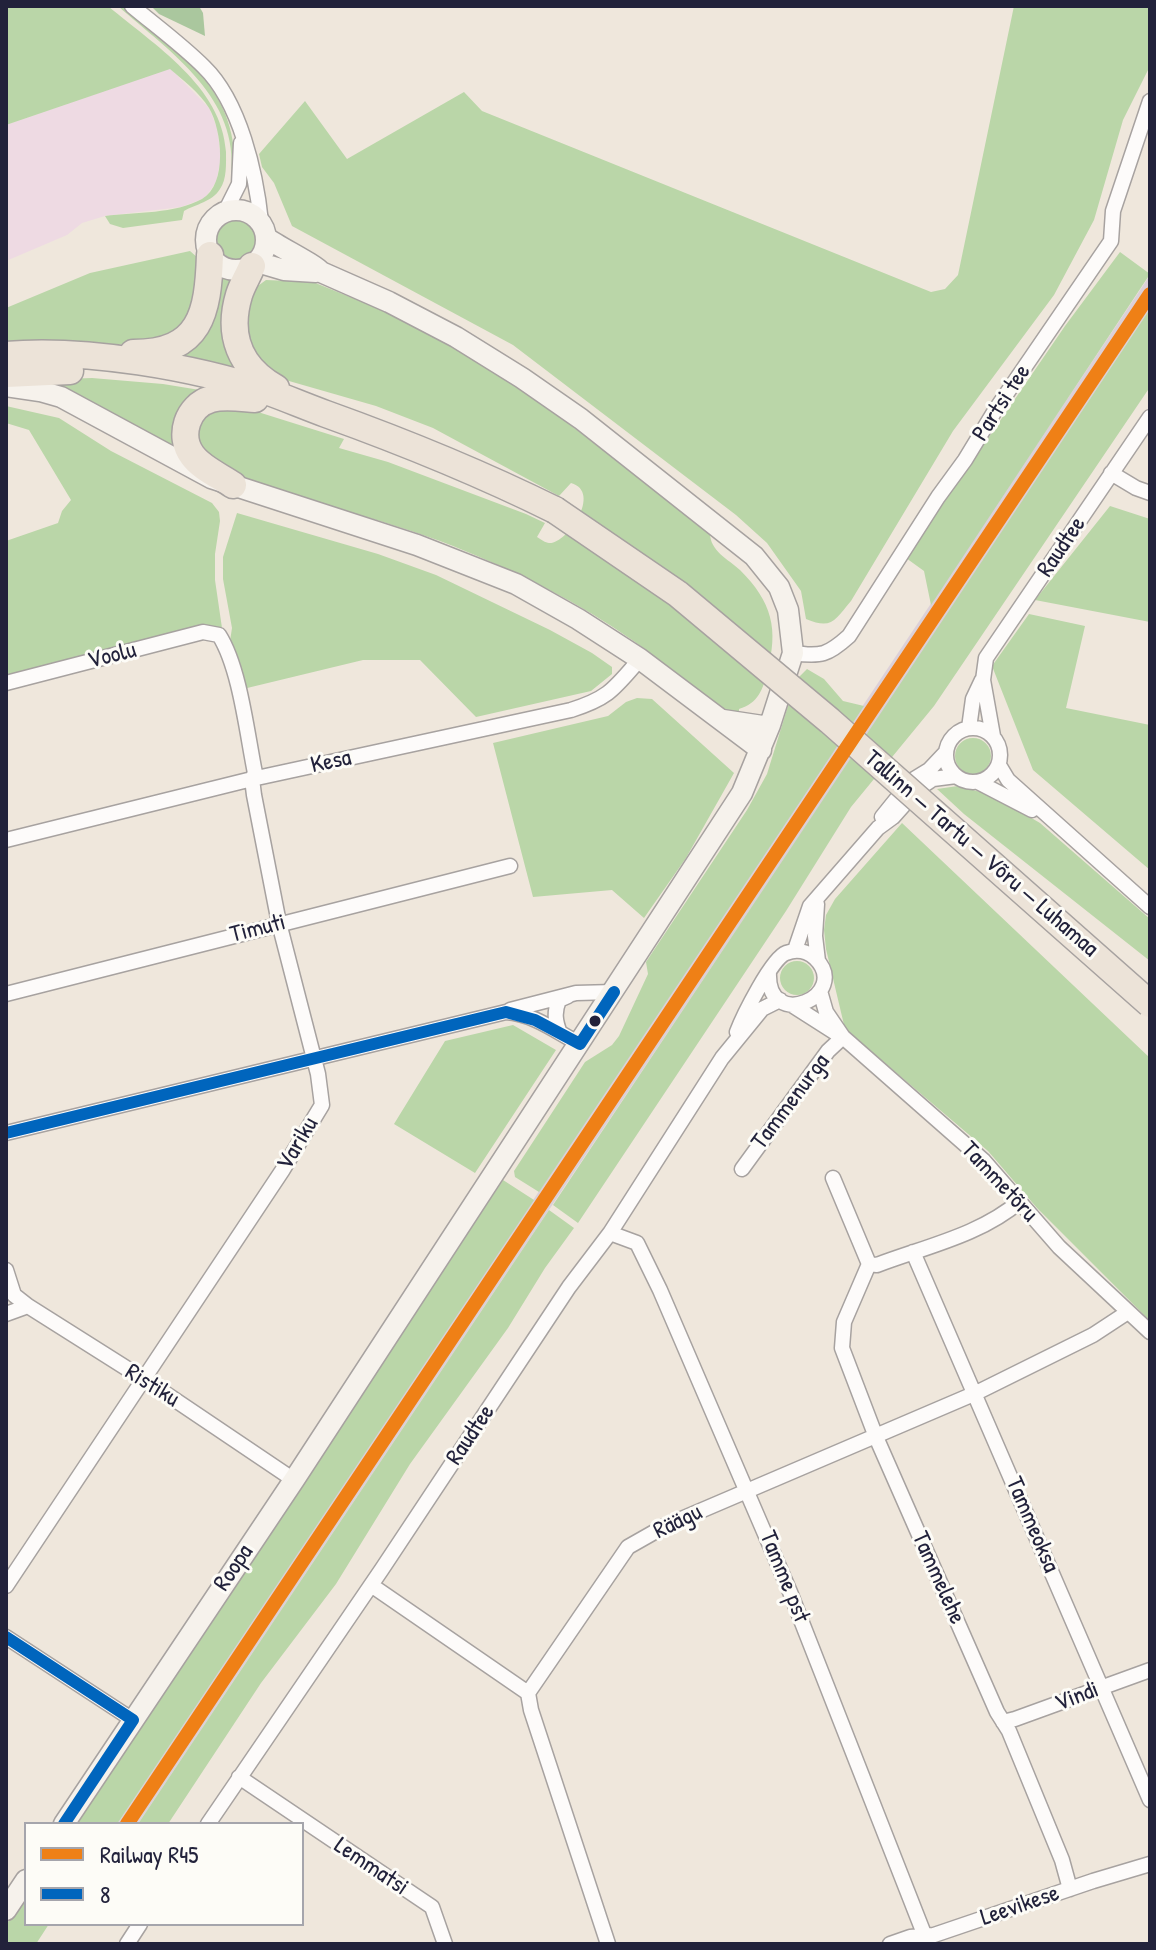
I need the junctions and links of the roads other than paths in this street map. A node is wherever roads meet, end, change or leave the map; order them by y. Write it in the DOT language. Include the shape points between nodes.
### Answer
graph roads {
  1 [pos="132,6"];
  2 [pos="1150,101"];
  3 [pos="241,131"];
  4 [pos="225,212"];
  5 [pos="264,230"];
  6 [pos="210,255"];
  7 [pos="255,264"];
  8 [pos="321,272"];
  9 [pos="73,354"];
  10 [pos="6,355"];
  11 [pos="6,374"];
  12 [pos="6,386"];
  13 [pos="321,412"];
  14 [pos="1150,417"];
  15 [pos="1111,473"];
  16 [pos="233,485"];
  17 [pos="1150,493"];
  18 [pos="219,635"];
  19 [pos="793,653"];
  20 [pos="640,659"];
  21 [pos="983,680"];
  22 [pos="6,683"];
  23 [pos="723,720"];
  24 [pos="769,727"];
  25 [pos="969,728"];
  26 [pos="993,736"];
  27 [pos="761,750"];
  28 [pos="946,752"];
  29 [pos="999,765"];
  30 [pos="956,776"];
  31 [pos="252,779"];
  32 [pos="978,782"];
  33 [pos="1060,827"];
  34 [pos="878,828"];
  35 [pos="6,840"];
  36 [pos="510,866"];
  37 [pos="817,900"];
  38 [pos="1150,907"];
  39 [pos="279,923"];
  40 [pos="795,950"];
  41 [pos="818,961"];
  42 [pos="769,972"];
  43 [pos="820,991"];
  44 [pos="614,992"];
  45 [pos="576,993"];
  46 [pos="6,994"];
  47 [pos="786,1002"];
  48 [pos="1150,1004"];
  49 [pos="506,1012"];
  50 [pos="560,1033"];
  51 [pos="843,1037"];
  52 [pos="580,1044"];
  53 [pos="732,1045"];
  54 [pos="315,1059"];
  55 [pos="6,1133"];
  56 [pos="742,1169"];
  57 [pos="833,1178"];
  58 [pos="1020,1201"];
  59 [pos="610,1233"];
  60 [pos="913,1252"];
  61 [pos="869,1264"];
  62 [pos="6,1270"];
  63 [pos="28,1306"];
  64 [pos="1128,1312"];
  65 [pos="6,1314"];
  66 [pos="1150,1332"];
  67 [pos="144,1380"];
  68 [pos="976,1393"];
  69 [pos="876,1437"];
  70 [pos="294,1480"];
  71 [pos="748,1490"];
  72 [pos="371,1585"];
  73 [pos="6,1586"];
  74 [pos="6,1637"];
  75 [pos="1150,1670"];
  76 [pos="1102,1688"];
  77 [pos="528,1693"];
  78 [pos="133,1720"];
  79 [pos="1003,1722"];
  80 [pos="239,1777"];
  81 [pos="1150,1800"];
  82 [pos="65,1822"];
  83 [pos="209,1822"];
  84 [pos="1150,1864"];
  85 [pos="24,1883"];
  86 [pos="1070,1889"];
  87 [pos="6,1910"];
  88 [pos="139,1926"];
  89 [pos="926,1940"];
  90 [pos="127,1944"];
  91 [pos="445,1944"];
  92 [pos="608,1944"];
  93 [pos="890,1944"];
  1 -- 3 [label="street" via="205,68 223,90"];
  2 -- 19 [label="street, Partsi tee" via="1113,211 1111,241 849,636 817,656"];
  3 -- 4 [label="street" via="239,184"];
  3 -- 5 [label="street"];
  4 -- 5 [label="street" via="245,211"];
  4 -- 6 [label="street" via="209,228"];
  5 -- 7 [label="street" via="263,255"];
  5 -- 8 [label="street"];
  6 -- 7 [label="street" via="224,268"];
  6 -- 9 [label="highway" via="209,294 190,336 155,353"];
  7 -- 8 [label="street"];
  7 -- 13 [label="highway" via="235,311 241,355 256,377"];
  8 -- 19 [label="street" via="456,337 522,378 720,527 779,587 788,610"];
  9 -- 10 [label="highway, Tallinn — Tartu — Võru — Luhamaa"];
  9 -- 13 [label="highway, Tallinn — Tartu — Võru — Luhamaa" via="213,376"];
  11 -- 13 [label="highway, Tallinn — Tartu — Võru — Luhamaa" via="135,374 209,384"];
  12 -- 16 [label="street" via="61,397 182,464"];
  13 -- 16 [label="highway" via="252,399 220,397 200,404 186,423 186,444 200,464"];
  13 -- 48 [label="highway, Tallinn — Tartu — Võru — Luhamaa, bridge" via="424,450 555,510 614,548 690,603 830,721"];
  14 -- 15 [label="street, Raudtee"];
  15 -- 17 [label="street"];
  15 -- 21 [label="street, Raudtee" via="986,658"];
  16 -- 20 [label="street" via="417,545 516,584"];
  18 -- 22 [label="street, Voolu" via="203,632"];
  18 -- 31 [label="street, Variku" via="234,672"];
  19 -- 24 [label="street, Roopa"];
  20 -- 23 [label="street"];
  20 -- 31 [label="street, Kesa" via="614,691 597,702"];
  21 -- 25 [label="street, Raudtee" via="973,699"];
  21 -- 26 [label="street, Raudtee"];
  23 -- 24 [label="street"];
  23 -- 27 [label="street"];
  24 -- 27 [label="street, Roopa"];
  25 -- 26 [label="street"];
  25 -- 28 [label="street" via="953,736"];
  26 -- 29 [label="street, Raudtee" via="1000,749"];
  27 -- 44 [label="street, Roopa" via="742,793"];
  28 -- 30 [label="street"];
  28 -- 34 [label="street" via="903,789"];
  29 -- 32 [label="street"];
  29 -- 33 [label="street" via="1008,780"];
  30 -- 32 [label="street"];
  30 -- 34 [label="street" via="933,779 918,789"];
  31 -- 35 [label="street, Kesa"];
  31 -- 39 [label="street, Variku"];
  32 -- 33 [label="street"];
  33 -- 38 [label="street"];
  34 -- 37 [label="street"];
  36 -- 39 [label="street, Timuti"];
  37 -- 40 [label="street"];
  37 -- 41 [label="street"];
  39 -- 46 [label="street, Timuti"];
  39 -- 54 [label="street, Variku"];
  40 -- 41 [label="street"];
  40 -- 42 [label="street, Raudtee" via="778,957"];
  41 -- 43 [label="street" via="824,976"];
  42 -- 47 [label="street" via="770,988"];
  42 -- 53 [label="street, Raudtee"];
  43 -- 47 [label="street, Raudtee" via="808,1002"];
  43 -- 51 [label="street, Tammetõru" via="826,1012"];
  44 -- 45 [label="street"];
  44 -- 52 [label="street, Roopa"];
  45 -- 49 [label="street"];
  45 -- 50 [label="street" via="559,1000 555,1009"];
  47 -- 51 [label="street, Tammetõru"];
  47 -- 53 [label="street, Raudtee" via="762,1009"];
  49 -- 50 [label="street" via="529,1016"];
  49 -- 54 [label="street"];
  50 -- 52 [label="street"];
  51 -- 56 [label="street, Tammenurga"];
  51 -- 58 [label="street, Tammetõru" via="982,1159"];
  52 -- 70 [label="street, Roopa"];
  53 -- 59 [label="street, Raudtee"];
  54 -- 55 [label="street"];
  54 -- 67 [label="street, Variku" via="322,1105"];
  57 -- 61 [label="street"];
  58 -- 60 [label="street" via="979,1227"];
  58 -- 64 [label="street, Tammetõru" via="1059,1247"];
  59 -- 71 [label="street, Tamme pst" via="637,1243"];
  59 -- 72 [label="street, Raudtee"];
  60 -- 61 [label="street"];
  60 -- 68 [label="street, Tammeoksa"];
  61 -- 69 [label="street, Tammelehe" via="841,1339"];
  62 -- 63 [label="street" via="14,1295"];
  63 -- 65 [label="street"];
  63 -- 67 [label="street, Ristiku"];
  64 -- 66 [label="street, Tammetõru"];
  64 -- 68 [label="street, Räägu"];
  67 -- 70 [label="street, Ristiku"];
  67 -- 73 [label="street, Variku"];
  68 -- 69 [label="street, Räägu"];
  68 -- 76 [label="street, Tammeoksa"];
  69 -- 71 [label="street, Räägu"];
  69 -- 79 [label="street, Tammelehe"];
  70 -- 78 [label="street, Roopa"];
  71 -- 77 [label="street, Räägu" via="628,1547"];
  71 -- 89 [label="street, Tamme pst"];
  72 -- 77 [label="street"];
  72 -- 80 [label="street, Raudtee"];
  74 -- 78 [label="street"];
  75 -- 76 [label="street, Vindi"];
  76 -- 79 [label="street, Vindi"];
  76 -- 81 [label="street, Tammeoksa"];
  77 -- 92 [label="street"];
  78 -- 82 [label="street, Roopa"];
  79 -- 86 [label="street, Tammelehe"];
  80 -- 83 [label="street, Raudtee"];
  80 -- 91 [label="street, Lemmatsi" via="432,1907"];
  84 -- 86 [label="street, Leevikese"];
  85 -- 87 [label="street"];
  86 -- 89 [label="street, Leevikese"];
  88 -- 90 [label="street"];
  89 -- 93 [label="street, Leevikese" via="910,1937"];
}
